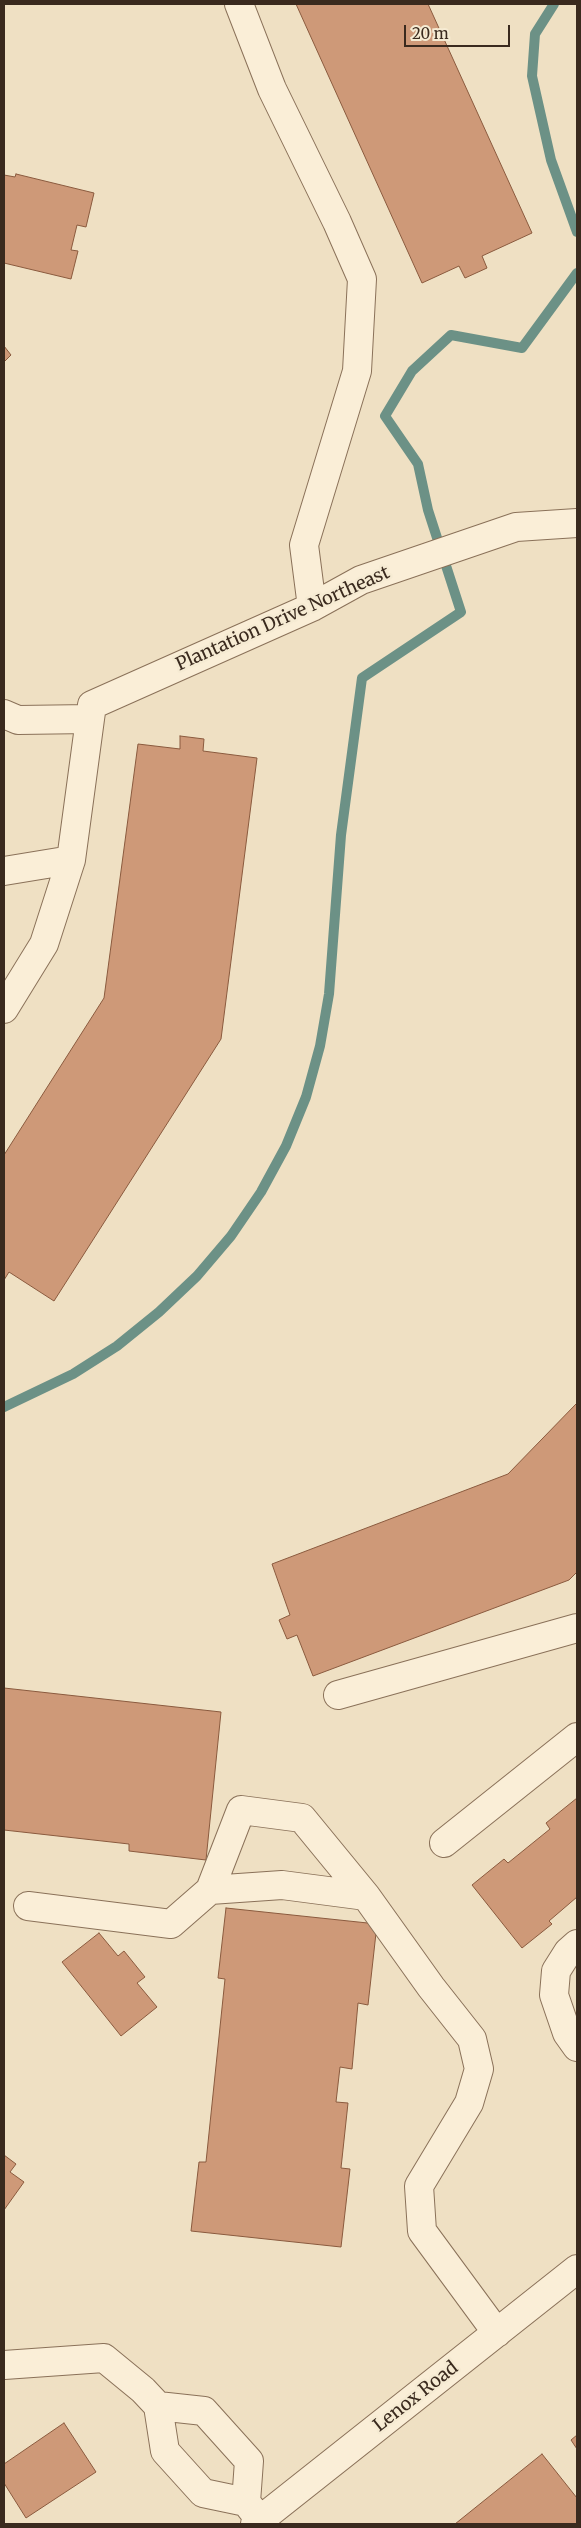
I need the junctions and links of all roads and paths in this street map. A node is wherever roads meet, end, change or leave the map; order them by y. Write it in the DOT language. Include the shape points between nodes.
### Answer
graph roads {
  1 [pos="239,4"];
  2 [pos="577,523"];
  3 [pos="312,607"];
  4 [pos="4,714"];
  5 [pos="90,719"];
  6 [pos="71,860"];
  7 [pos="4,871"];
  8 [pos="4,1010"];
  9 [pos="577,1628"];
  10 [pos="338,1695"];
  11 [pos="577,1737"];
  12 [pos="444,1843"];
  13 [pos="210,1890"];
  14 [pos="366,1896"];
  15 [pos="28,1906"];
  16 [pos="577,1944"];
  17 [pos="577,2047"];
  18 [pos="577,2269"];
  19 [pos="497,2333"];
  20 [pos="4,2365"];
  21 [pos="158,2406"];
  22 [pos="254,2515"];
  1 -- 3 [label="street" via="272,89 362,279 356,371 304,546"];
  2 -- 3 [label="street, Plantation Drive Northeast" via="516,527 361,580"];
  3 -- 5 [label="street, Plantation Drive Northeast" via="92,705"];
  4 -- 5 [label="street" via="18,720"];
  5 -- 6 [label="street"];
  6 -- 7 [label="street"];
  6 -- 8 [label="street" via="44,944"];
  9 -- 10 [label="street"];
  11 -- 12 [label="street"];
  13 -- 14 [label="street" via="282,1885"];
  13 -- 14 [label="street" via="241,1810 302,1818"];
  13 -- 15 [label="street" via="171,1924"];
  14 -- 19 [label="street" via="472,2039 479,2069 469,2103 419,2186 422,2231"];
  16 -- 17 [label="street" via="556,1971 554,1996 567,2033"];
  18 -- 19 [label="street, Lenox Road"];
  19 -- 22 [label="street, Lenox Road"];
  20 -- 21 [label="street" via="104,2358"];
  21 -- 22 [label="street" via="165,2451 203,2493"];
  21 -- 22 [label="street" via="204,2411 249,2460"];
}
